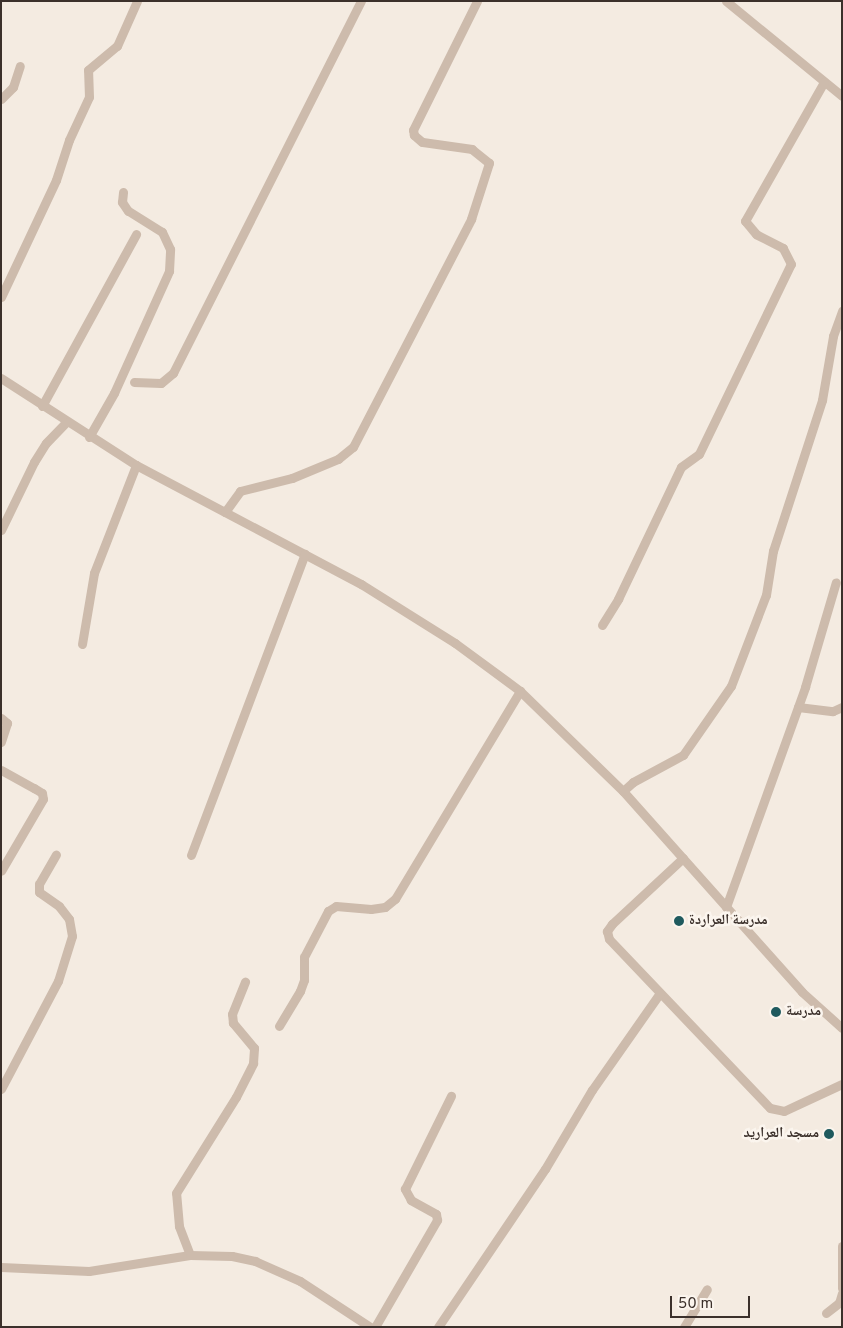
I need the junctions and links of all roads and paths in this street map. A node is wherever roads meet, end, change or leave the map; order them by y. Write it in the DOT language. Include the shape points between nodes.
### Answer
graph roads {
  1 [pos="137,1"];
  2 [pos="361,1"];
  3 [pos="477,1"];
  4 [pos="726,1"];
  5 [pos="20,66"];
  6 [pos="824,82"];
  7 [pos="842,96"];
  8 [pos="1,99"];
  9 [pos="123,192"];
  10 [pos="136,234"];
  11 [pos="1,297"];
  12 [pos="842,311"];
  13 [pos="1,378"];
  14 [pos="134,382"];
  15 [pos="42,406"];
  16 [pos="66,422"];
  17 [pos="89,437"];
  18 [pos="136,465"];
  19 [pos="225,512"];
  20 [pos="1,530"];
  21 [pos="305,554"];
  22 [pos="836,582"];
  23 [pos="602,625"];
  24 [pos="82,644"];
  25 [pos="520,692"];
  26 [pos="798,707"];
  27 [pos="842,707"];
  28 [pos="1,718"];
  29 [pos="1,742"];
  30 [pos="1,770"];
  31 [pos="624,791"];
  32 [pos="56,854"];
  33 [pos="190,855"];
  34 [pos="683,858"];
  35 [pos="1,872"];
  36 [pos="726,907"];
  37 [pos="246,982"];
  38 [pos="660,993"];
  39 [pos="279,1026"];
  40 [pos="842,1028"];
  41 [pos="842,1084"];
  42 [pos="1,1089"];
  43 [pos="451,1096"];
  44 [pos="842,1246"];
  45 [pos="190,1255"];
  46 [pos="1,1267"];
  47 [pos="842,1288"];
  48 [pos="707,1289"];
  49 [pos="842,1293"];
  50 [pos="826,1313"];
  51 [pos="370,1327"];
  52 [pos="374,1327"];
  53 [pos="438,1327"];
  54 [pos="684,1327"];
  1 -- 11 [label="street" via="117,46 88,70 89,97 69,140 56,180"];
  2 -- 14 [label="street" via="177,366 161,383"];
  3 -- 19 [label="street" via="413,130 422,142 472,149 489,163 471,219 352,447 338,459 292,478 240,491"];
  4 -- 6 [label="street"];
  5 -- 8 [label="street" via="12,87"];
  6 -- 7 [label="street"];
  6 -- 23 [label="street" via="745,221 756,234 783,248 791,264 699,454 681,467 626,584"];
  9 -- 17 [label="street" via="122,202 128,210 162,232 170,249 169,271 114,393"];
  10 -- 15 [label="street"];
  12 -- 31 [label="street" via="833,336 822,400 773,551 766,595 731,686 683,755 633,782"];
  13 -- 15 [label="street"];
  15 -- 16 [label="street"];
  16 -- 17 [label="street"];
  16 -- 20 [label="street" via="34,462"];
  17 -- 18 [label="street"];
  18 -- 19 [label="street"];
  18 -- 24 [label="street" via="94,573"];
  19 -- 21 [label="street"];
  21 -- 25 [label="street" via="361,584 456,643"];
  21 -- 33 [label="street"];
  22 -- 26 [label="street"];
  25 -- 31 [label="street"];
  25 -- 39 [label="street" via="395,899 385,907 336,906 328,911 304,957 304,980 300,991"];
  26 -- 27 [label="street" via="833,711"];
  26 -- 36 [label="street"];
  28 -- 29 [label="street" via="7,723"];
  30 -- 35 [label="street" via="42,793 43,799"];
  31 -- 34 [label="street"];
  32 -- 42 [label="street" via="39,884 38,892 59,906 69,919 72,936 58,981"];
  34 -- 36 [label="street"];
  34 -- 38 [label="street" via="607,931 615,947"];
  36 -- 40 [label="street" via="802,992"];
  37 -- 45 [label="street" via="232,1014 233,1022 254,1048 253,1063 236,1098 176,1193 179,1226"];
  38 -- 41 [label="street" via="770,1108 784,1111"];
  38 -- 53 [label="street" via="592,1090 545,1169"];
  43 -- 52 [label="street" via="405,1189 412,1200 436,1214 437,1220"];
  44 -- 47 [label="street"];
  45 -- 46 [label="street" via="89,1271"];
  45 -- 51 [label="street" via="218,1254 255,1261 300,1281"];
  48 -- 54 [label="street"];
  49 -- 50 [label="street" via="839,1303"];
}
